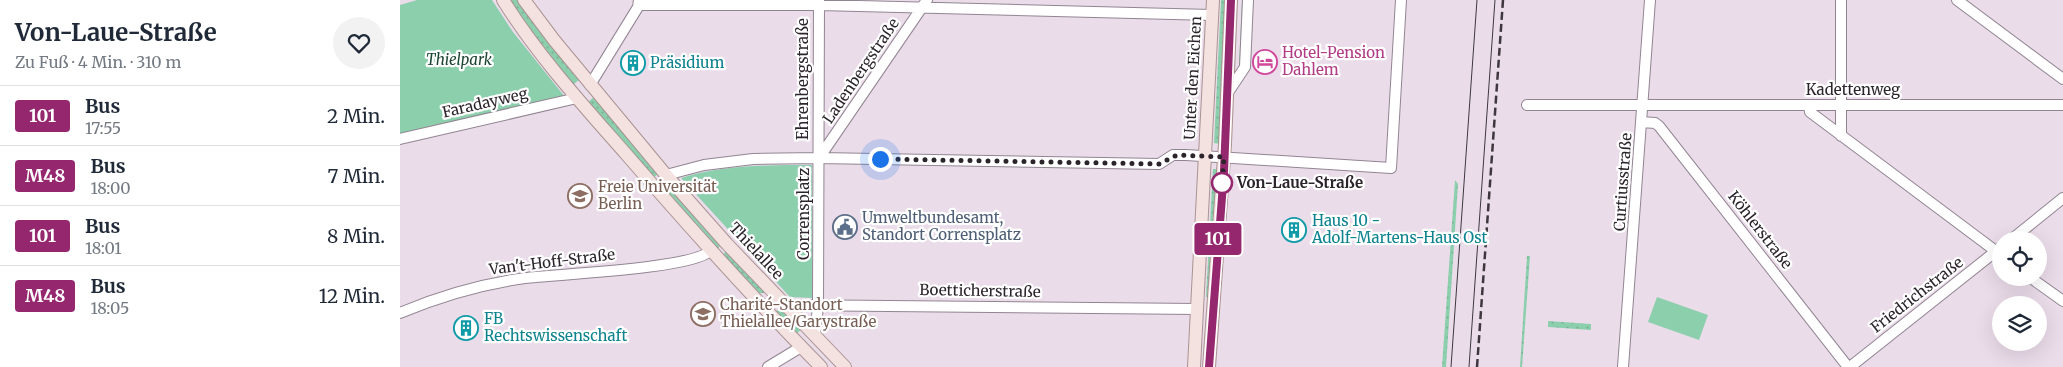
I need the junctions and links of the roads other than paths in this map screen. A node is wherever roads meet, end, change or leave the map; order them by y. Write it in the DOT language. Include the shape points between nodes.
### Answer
graph roads {
  1 [pos="503,0"];
  2 [pos="524,0"];
  3 [pos="1213,0"];
  4 [pos="1231,0"];
  5 [pos="1248,0"];
  6 [pos="1401,0"];
  7 [pos="1650,0"];
  8 [pos="1841,0"];
  9 [pos="1957,0"];
  10 [pos="639,2"];
  11 [pos="819,2"];
  12 [pos="924,4"];
  13 [pos="1212,15"];
  14 [pos="2063,79"];
  15 [pos="590,85"];
  16 [pos="1227,94"];
  17 [pos="577,98"];
  18 [pos="1527,105"];
  19 [pos="1643,105"];
  20 [pos="1809,105"];
  21 [pos="1842,105"];
  22 [pos="2063,105"];
  23 [pos="1642,122"];
  24 [pos="1841,136"];
  25 [pos="400,139"];
  26 [pos="1205,156"];
  27 [pos="1224,157"];
  28 [pos="819,158"];
  29 [pos="666,175"];
  30 [pos="653,186"];
  31 [pos="2063,198"];
  32 [pos="2022,231"];
  33 [pos="1992,245"];
  34 [pos="710,251"];
  35 [pos="1992,257"];
  36 [pos="2042,286"];
  37 [pos="2063,301"];
  38 [pos="761,305"];
  39 [pos="785,305"];
  40 [pos="818,306"];
  41 [pos="1198,309"];
  42 [pos="400,313"];
  43 [pos="815,336"];
  44 [pos="802,347"];
  45 [pos="768,367"];
  46 [pos="820,367"];
  47 [pos="845,367"];
  48 [pos="1194,367"];
  49 [pos="1209,367"];
  50 [pos="1624,367"];
  51 [pos="1849,367"];
  1 -- 17 [label="main road" via="540,54"];
  2 -- 15 [label="main road, Thielallee"];
  3 -- 13 [label="main road, Unter den Eichen"];
  4 -- 16 [label="main road"];
  5 -- 16 [label="street" via="1244,66"];
  6 -- 27 [label="street" via="1391,168"];
  7 -- 19 [label="street, Curtiusstraße"];
  8 -- 21 [label="street"];
  9 -- 14 [label="street"];
  10 -- 11 [label="street"];
  10 -- 15 [label="street"];
  11 -- 12 [label="street"];
  11 -- 28 [label="street, Ehrenbergstraße"];
  12 -- 13 [label="street"];
  12 -- 28 [label="street, Ladenbergstraße"];
  13 -- 26 [label="main road, Unter den Eichen"];
  15 -- 17 [label="main road"];
  15 -- 29 [label="main road, Thielallee"];
  16 -- 27 [label="main road"];
  17 -- 25 [label="street, Faradayweg"];
  17 -- 30 [label="main road"];
  18 -- 19 [label="street, Kadettenweg"];
  19 -- 20 [label="street, Kadettenweg"];
  19 -- 23 [label="street, Curtiusstraße"];
  20 -- 21 [label="street, Kadettenweg"];
  20 -- 24 [label="street" via="1810,112"];
  21 -- 22 [label="street, Kadettenweg"];
  21 -- 24 [label="street"];
  23 -- 50 [label="street, Curtiusstraße"];
  23 -- 51 [label="street, Köhlerstraße" via="1659,126"];
  24 -- 33 [label="street"];
  26 -- 27 [label="street"];
  26 -- 28 [label="street" via="1174,155 1159,164"];
  26 -- 41 [label="main road, Unter den Eichen"];
  27 -- 49 [label="main road"];
  28 -- 29 [label="street, Corrensplatz" via="704,165"];
  28 -- 40 [label="street, Corrensplatz"];
  29 -- 30 [label="main road"];
  29 -- 39 [label="main road, Thielallee"];
  30 -- 34 [label="main road"];
  31 -- 32 [label="street"];
  34 -- 38 [label="main road"];
  34 -- 42 [label="street, Van't-Hoff-Straße" via="701,257 664,264 525,278 483,286"];
  35 -- 51 [label="street, Friedrichstraße"];
  36 -- 37 [label="street"];
  38 -- 39 [label="main road, Boetticherstraße"];
  38 -- 44 [label="main road"];
  39 -- 40 [label="street, Boetticherstraße"];
  39 -- 43 [label="main road, Thielallee"];
  40 -- 41 [label="street, Boetticherstraße"];
  40 -- 43 [label="street"];
  41 -- 48 [label="main road, Unter den Eichen"];
  43 -- 44 [label="main road"];
  43 -- 47 [label="main road, Thielallee"];
  44 -- 45 [label="street"];
  44 -- 46 [label="main road"];
}
